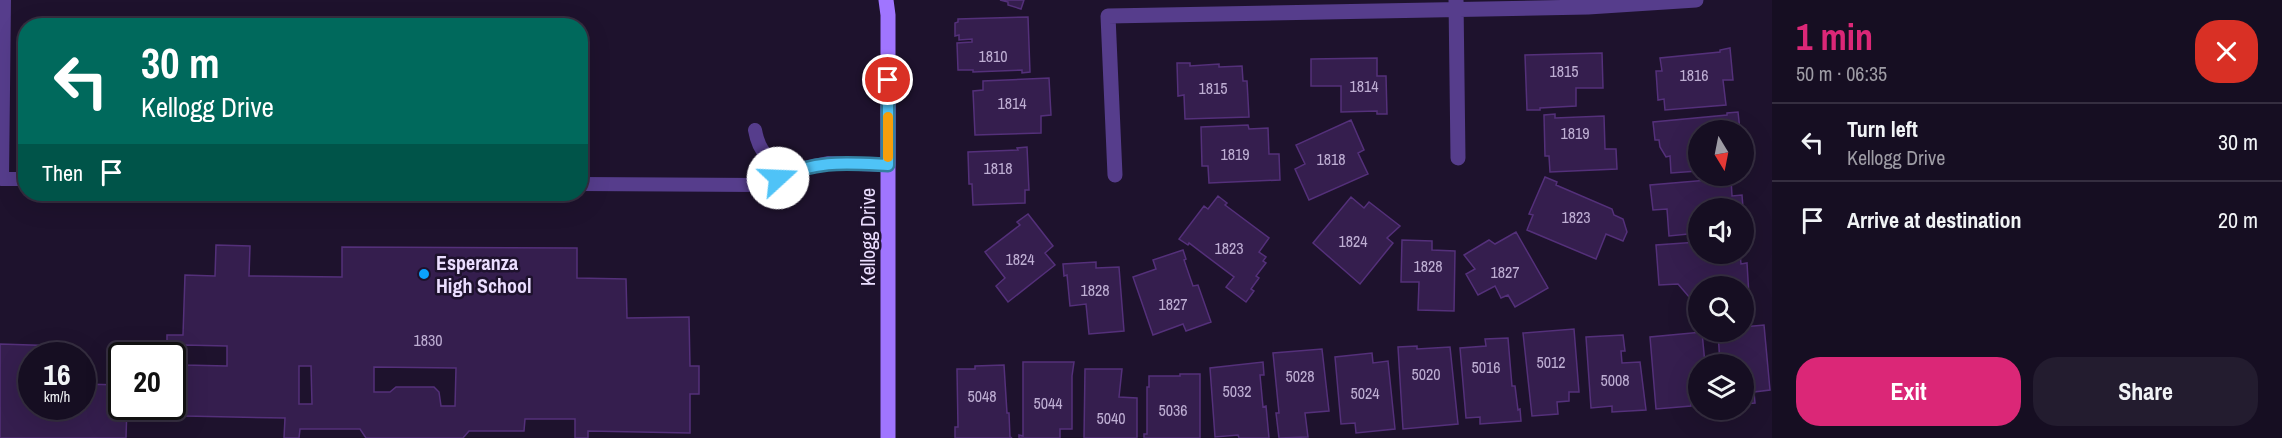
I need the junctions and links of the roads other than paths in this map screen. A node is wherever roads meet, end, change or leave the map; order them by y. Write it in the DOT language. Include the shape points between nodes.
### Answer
graph roads {
  1 [pos="4,0"];
  2 [pos="886,0"];
  3 [pos="1696,0"];
  4 [pos="1456,5"];
  5 [pos="755,130"];
  6 [pos="1458,158"];
  7 [pos="888,165"];
  8 [pos="795,170"];
  9 [pos="1115,175"];
  10 [pos="18,179"];
  11 [pos="588,184"];
  12 [pos="888,438"];
  1 -- 10 [label="lane" via="2,179"];
  2 -- 7 [label="main road, Kellogg Drive"];
  3 -- 4 [label="street" via="1619,6"];
  4 -- 6 [label="street"];
  4 -- 9 [label="street" via="1108,16"];
  5 -- 8 [label="lane" via="758,146 771,160"];
  7 -- 8 [label="lane" via="828,163"];
  7 -- 12 [label="main road, Kellogg Drive"];
  8 -- 11 [label="lane" via="760,186"];
}
